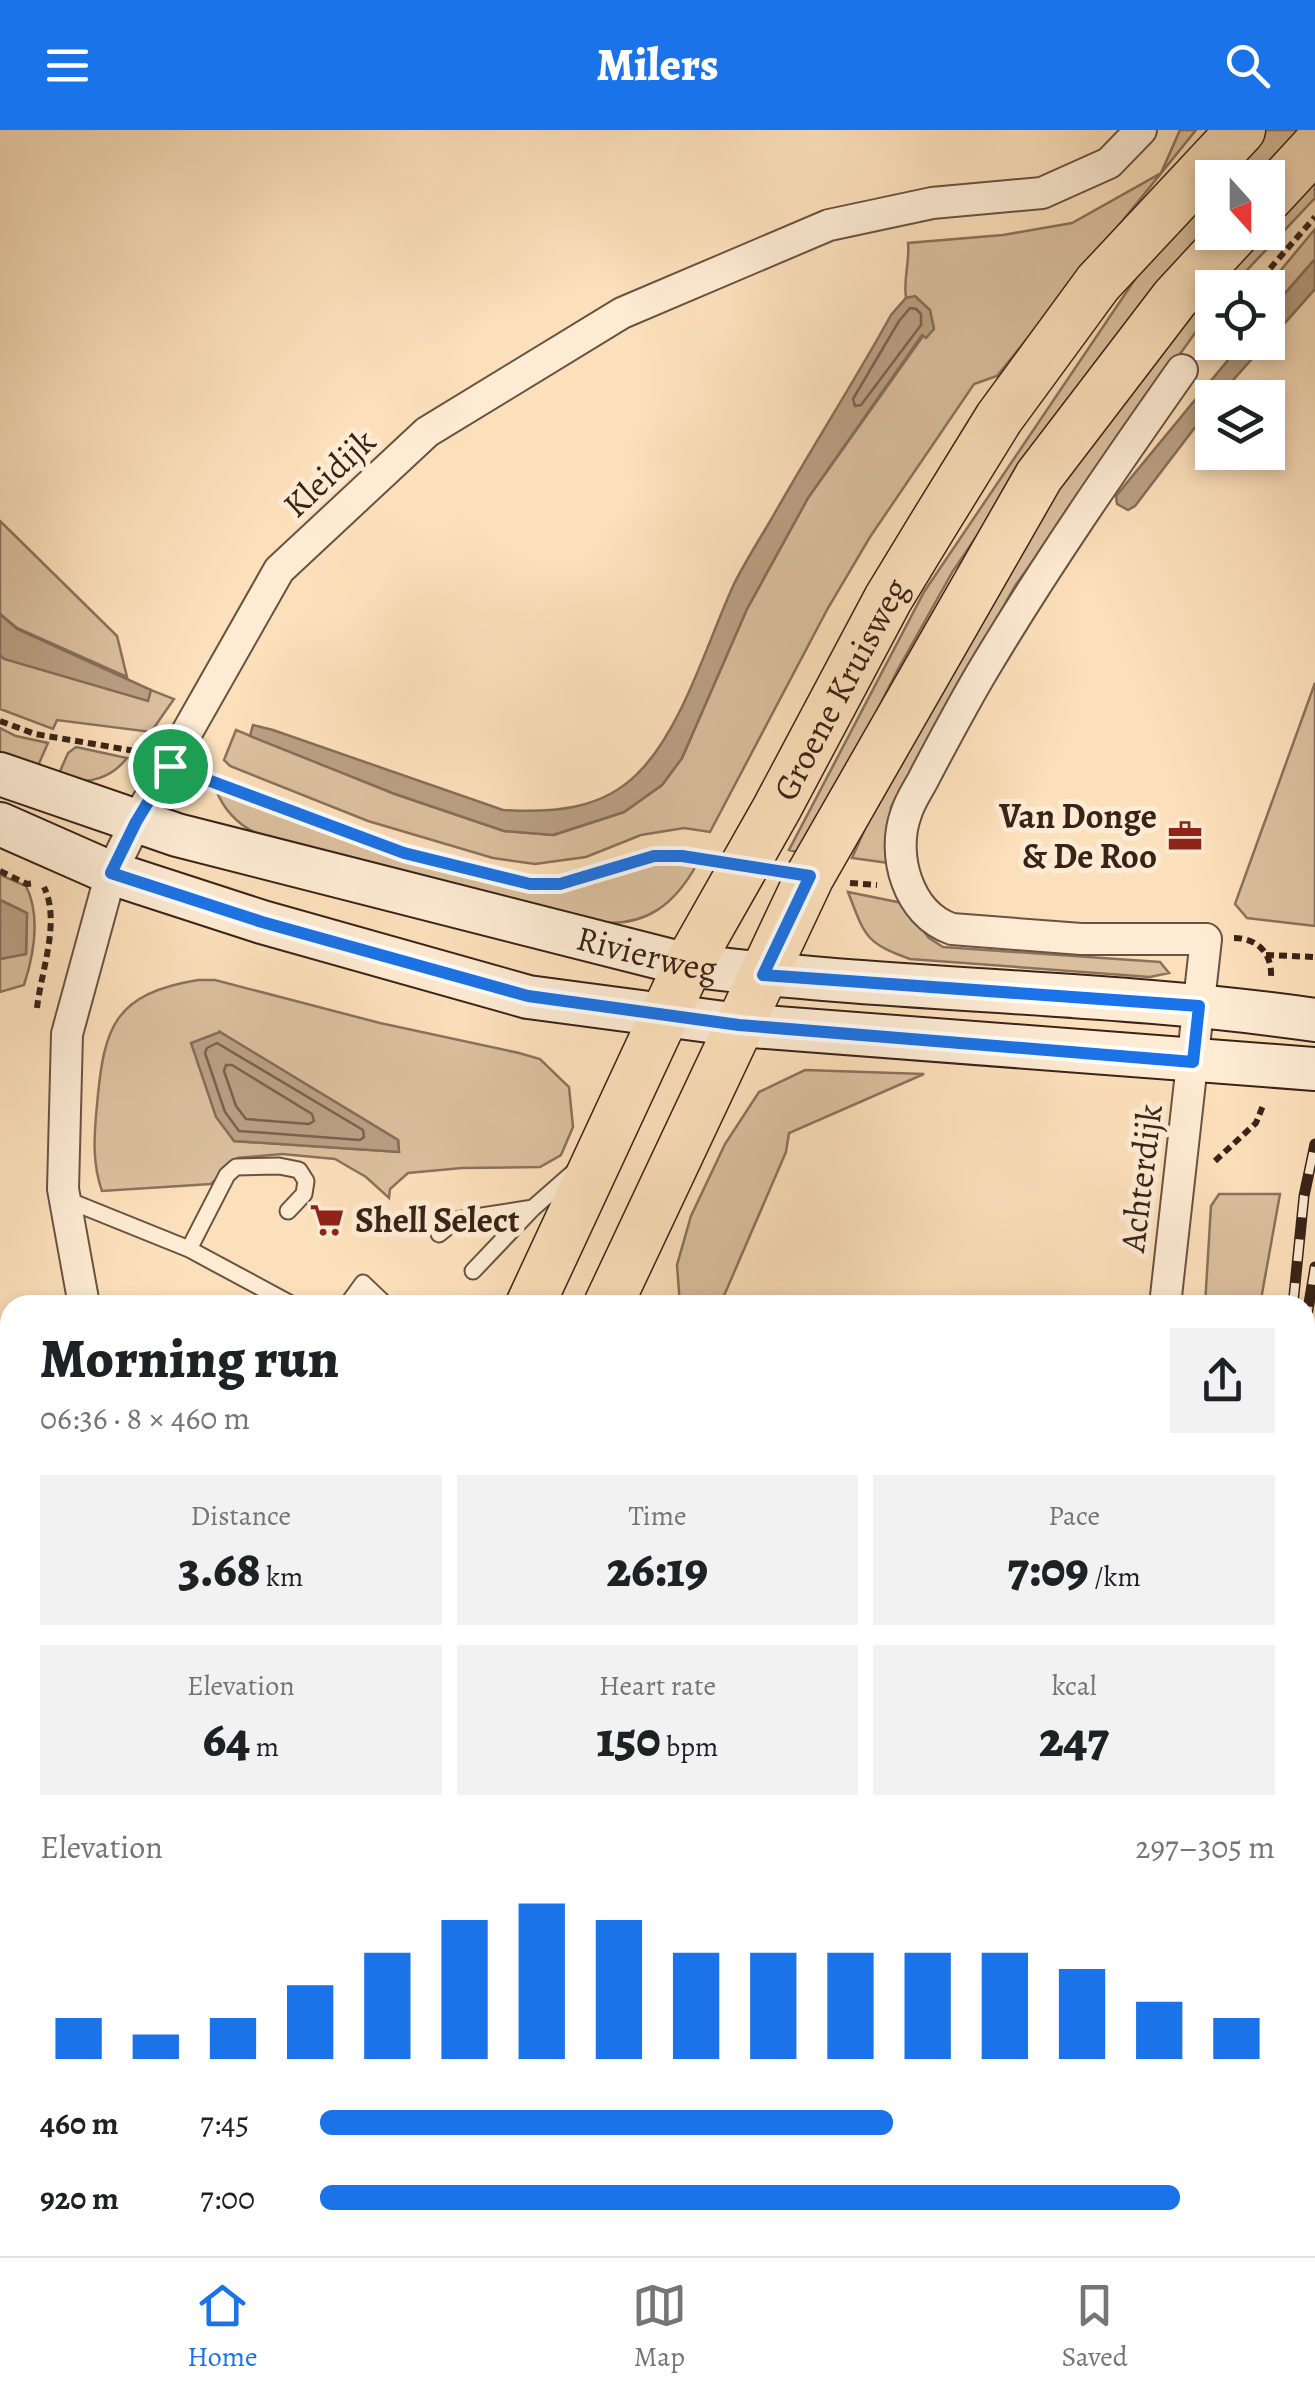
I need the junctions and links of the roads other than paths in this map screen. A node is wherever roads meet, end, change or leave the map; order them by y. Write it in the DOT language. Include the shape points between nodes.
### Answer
graph roads {
  1 [pos="1141,130"];
  2 [pos="1241,130"];
  3 [pos="1315,147"];
  4 [pos="1285,180"];
  5 [pos="1219,250"];
  6 [pos="1182,370"];
  7 [pos="0,774"];
  8 [pos="136,822"];
  9 [pos="0,824"];
  10 [pos="111,873"];
  11 [pos="688,965"];
  12 [pos="763,975"];
  13 [pos="1199,1006"];
  14 [pos="666,1017"];
  15 [pos="1315,1020"];
  16 [pos="739,1025"];
  17 [pos="1193,1062"];
  18 [pos="1315,1069"];
  19 [pos="607,1142"];
  20 [pos="64,1199"];
  21 [pos="533,1208"];
  22 [pos="288,1212"];
  23 [pos="440,1234"];
  24 [pos="189,1249"];
  25 [pos="473,1270"];
  26 [pos="82,1295"];
  27 [pos="280,1295"];
  28 [pos="355,1295"];
  29 [pos="380,1295"];
  30 [pos="535,1295"];
  31 [pos="613,1295"];
  32 [pos="1165,1295"];
  1 -- 8 [label="street, Kleidijk" via="1109,163 1042,193 932,204 828,225 622,313 428,432 279,570"];
  2 -- 11 [label="main road, Groene Kruisweg" via="1098,283 999,418 888,599"];
  3 -- 4 [label="main road"];
  5 -- 12 [label="main road, Groene Kruisweg" via="1038,476 810,876"];
  6 -- 13 [label="street, Achterdijk" via="1038,579 957,713 905,816 902,868 908,887 938,925 952,929 1049,938 1206,939"];
  7 -- 8 [label="main road, Rivierweg"];
  8 -- 10 [label="street, Kleidijk"];
  8 -- 11 [label="main road, Rivierweg"];
  9 -- 10 [label="main road, Rivierweg"];
  10 -- 14 [label="main road, Rivierweg" via="528,996"];
  10 -- 20 [label="street, Kleidijk" via="67,1034"];
  11 -- 12 [label="main road, Rivierweg"];
  11 -- 14 [label="main road, Groene Kruisweg"];
  12 -- 13 [label="main road, Rivierweg"];
  12 -- 16 [label="main road, Groene Kruisweg"];
  13 -- 15 [label="main road, Rivierweg"];
  13 -- 17 [label="street, Achterdijk"];
  14 -- 16 [label="main road, Rivierweg"];
  14 -- 19 [label="main road, Groene Kruisweg"];
  16 -- 17 [label="main road, Rivierweg"];
  16 -- 31 [label="main road, Groene Kruisweg"];
  17 -- 18 [label="main road, Rivierweg"];
  17 -- 32 [label="street, Achterdijk"];
  19 -- 21 [label="lane"];
  19 -- 30 [label="main road, Groene Kruisweg"];
  20 -- 24 [label="lane"];
  20 -- 26 [label="street, Kleidijk"];
  21 -- 23 [label="lane" via="456,1220"];
  21 -- 25 [label="lane"];
  22 -- 24 [label="lane" via="304,1194 299,1170 236,1167"];
  24 -- 27 [label="lane" via="255,1275"];
  28 -- 29 [label="lane" via="363,1284"];
}
